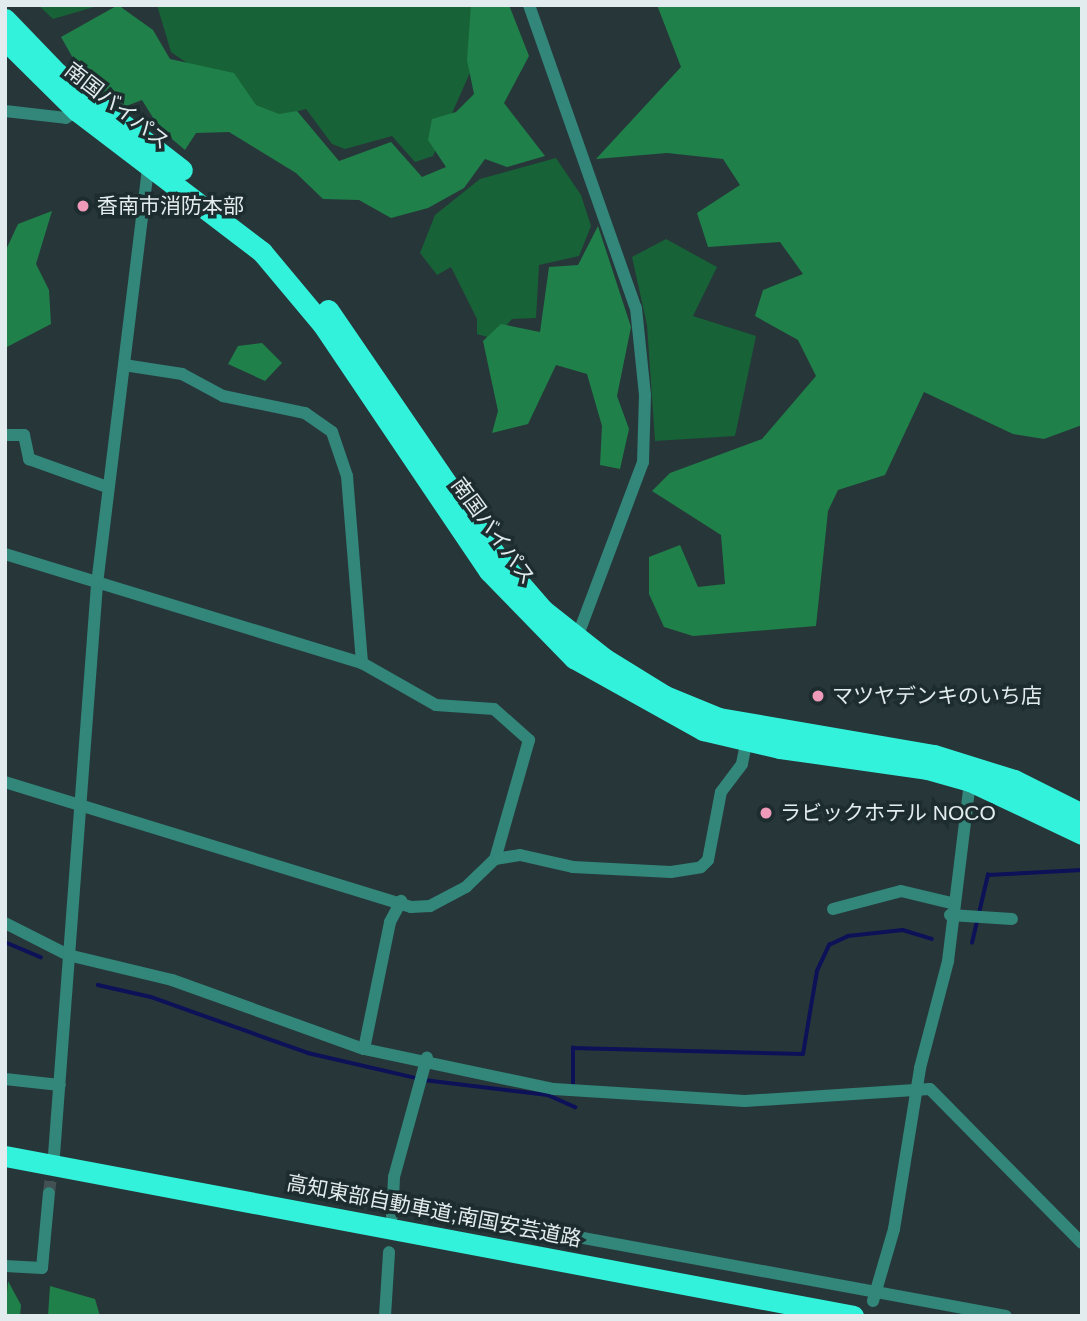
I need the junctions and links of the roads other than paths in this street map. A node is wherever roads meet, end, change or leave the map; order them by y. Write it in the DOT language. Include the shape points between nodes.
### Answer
graph roads {
  1 [pos="529,5"];
  2 [pos="5,19"];
  3 [pos="5,40"];
  4 [pos="83,105"];
  5 [pos="5,111"];
  6 [pos="152,157"];
  7 [pos="124,365"];
  8 [pos="5,435"];
  9 [pos="107,487"];
  10 [pos="5,554"];
  11 [pos="97,584"];
  12 [pos="577,638"];
  13 [pos="362,663"];
  14 [pos="748,734"];
  15 [pos="970,781"];
  16 [pos="5,782"];
  17 [pos="80,804"];
  18 [pos="1082,814"];
  19 [pos="1082,834"];
  20 [pos="495,859"];
  21 [pos="401,901"];
  22 [pos="833,909"];
  23 [pos="951,909"];
  24 [pos="1012,919"];
  25 [pos="5,923"];
  26 [pos="68,956"];
  27 [pos="364,1049"];
  28 [pos="427,1058"];
  29 [pos="5,1079"];
  30 [pos="60,1085"];
  31 [pos="917,1089"];
  32 [pos="54,1155"];
  33 [pos="5,1156"];
  34 [pos="49,1193"];
  35 [pos="1082,1243"];
  36 [pos="388,1252"];
  37 [pos="5,1266"];
  38 [pos="873,1299"];
  39 [pos="385,1316"];
  40 [pos="853,1316"];
  41 [pos="1006,1316"];
  1 -- 12 [label="street" via="636,308 645,395 643,462"];
  2 -- 4 [label="highway, 南国バイパス"];
  3 -- 4 [label="highway, 南国バイパス"];
  4 -- 5 [label="street" via="66,118"];
  4 -- 6 [label="highway, 南国バイパス"];
  6 -- 7 [label="street"];
  6 -- 12 [label="highway, 南国バイパス" via="241,218 306,282 374,371 497,557"];
  6 -- 14 [label="highway, 南国バイパス" via="231,224 303,300 463,537 524,614 620,688 703,730"];
  7 -- 9 [label="street"];
  7 -- 13 [label="street" via="182,374 223,396 305,413 332,432 346,476"];
  8 -- 9 [label="street" via="24,435 29,459"];
  9 -- 11 [label="street"];
  10 -- 11 [label="street"];
  11 -- 13 [label="street"];
  11 -- 17 [label="street"];
  12 -- 14 [label="highway, 南国バイパス" via="665,696"];
  13 -- 20 [label="street" via="436,705 494,709 529,740"];
  14 -- 15 [label="highway, 南国バイパス"];
  14 -- 18 [label="highway, 南国バイパス" via="934,755 1014,780"];
  14 -- 20 [label="street" via="742,764 720,792 708,860 701,867 671,873 573,867 520,855"];
  15 -- 19 [label="highway, 南国バイパス"];
  15 -- 23 [label="street"];
  16 -- 17 [label="street"];
  17 -- 21 [label="street"];
  17 -- 26 [label="street"];
  20 -- 21 [label="street" via="444,901 411,907"];
  21 -- 27 [label="street" via="390,922"];
  22 -- 23 [label="street" via="901,891"];
  23 -- 24 [label="street"];
  23 -- 31 [label="street" via="948,961"];
  25 -- 26 [label="street"];
  26 -- 27 [label="street" via="172,980"];
  26 -- 30 [label="street"];
  27 -- 28 [label="street"];
  28 -- 31 [label="street" via="594,1096 745,1101"];
  28 -- 38 [label="street" via="394,1177 393,1210"];
  29 -- 30 [label="street"];
  30 -- 32 [label="street"];
  31 -- 35 [label="street" via="930,1089"];
  31 -- 38 [label="street" via="894,1229"];
  33 -- 40 [label="highway, 高知東部自動車道;南国安芸道路"];
  34 -- 37 [label="street" via="42,1268"];
  36 -- 39 [label="street"];
  38 -- 41 [label="street"];
}
